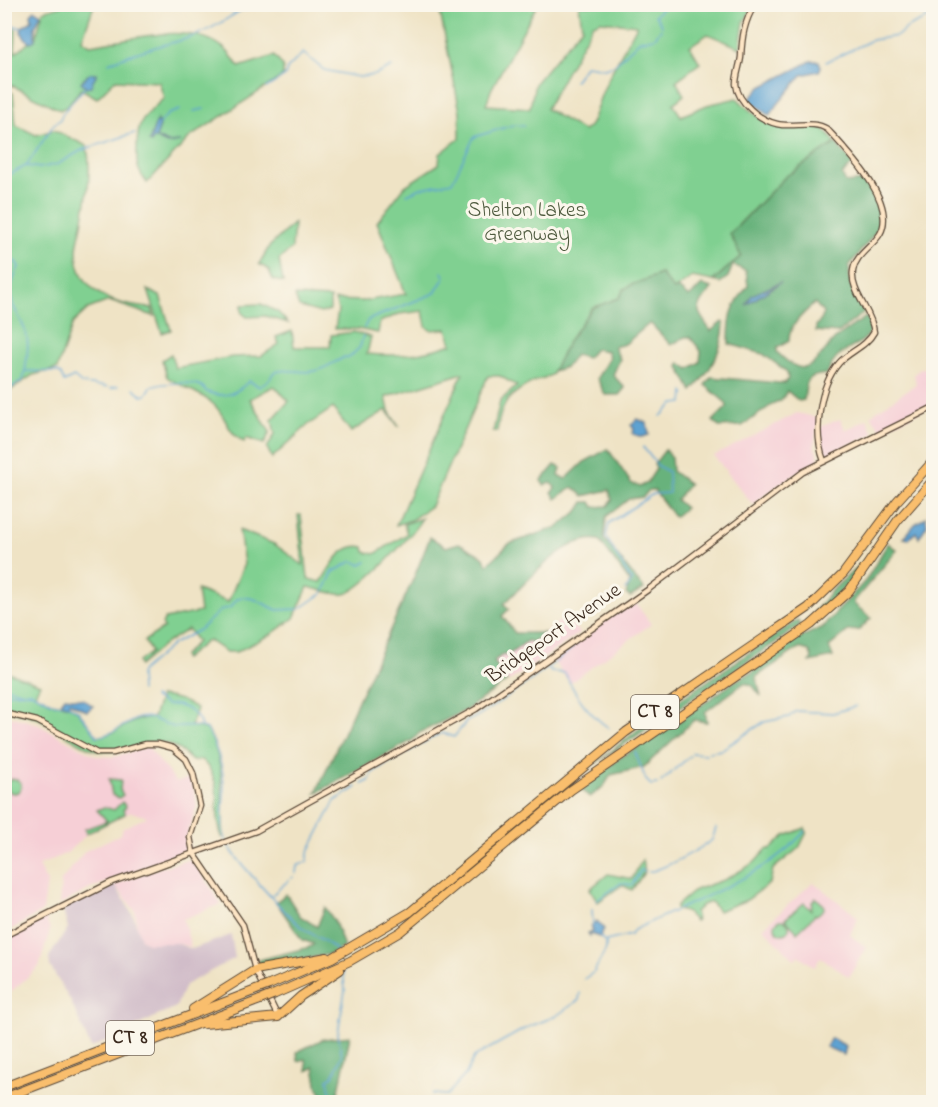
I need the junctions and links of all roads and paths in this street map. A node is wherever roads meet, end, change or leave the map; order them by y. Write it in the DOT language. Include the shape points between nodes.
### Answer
graph roads {
  1 [pos="755,4"];
  2 [pos="933,407"];
  3 [pos="824,460"];
  4 [pos="933,460"];
  5 [pos="933,480"];
  6 [pos="4,713"];
  7 [pos="193,852"];
  8 [pos="4,936"];
  9 [pos="331,957"];
  10 [pos="255,970"];
  11 [pos="334,972"];
  12 [pos="278,1017"];
  13 [pos="177,1031"];
  14 [pos="143,1033"];
  15 [pos="4,1087"];
  16 [pos="4,1098"];
  1 -- 3 [label="main road" via="742,31 736,82 739,94 749,108 774,123 825,127 871,183 882,205 880,233 857,260 852,274 873,332 838,365 821,398 817,439"];
  2 -- 3 [label="main road, Bridgeport Avenue"];
  3 -- 7 [label="main road, Bridgeport Avenue" via="787,482 649,589 476,709 256,831"];
  4 -- 9 [label="highway, CT 8" via="843,574 808,608 626,732 434,894 387,928"];
  5 -- 11 [label="highway, CT 8" via="898,520 849,591 811,625 570,790 422,916"];
  6 -- 7 [label="main road" via="37,721 97,753 152,744 169,746 181,753 192,769 200,806 190,837"];
  7 -- 8 [label="main road, Bridgeport Avenue" via="88,893"];
  7 -- 10 [label="main road" via="241,922"];
  9 -- 10 [label="highway"];
  9 -- 14 [label="highway, CT 8, bridge"];
  10 -- 12 [label="main road"];
  10 -- 14 [label="highway" via="205,1004"];
  11 -- 12 [label="highway"];
  11 -- 13 [label="highway, CT 8, bridge"];
  12 -- 13 [label="highway" via="211,1023"];
  13 -- 16 [label="highway, CT 8"];
  14 -- 15 [label="highway, CT 8"];
}
